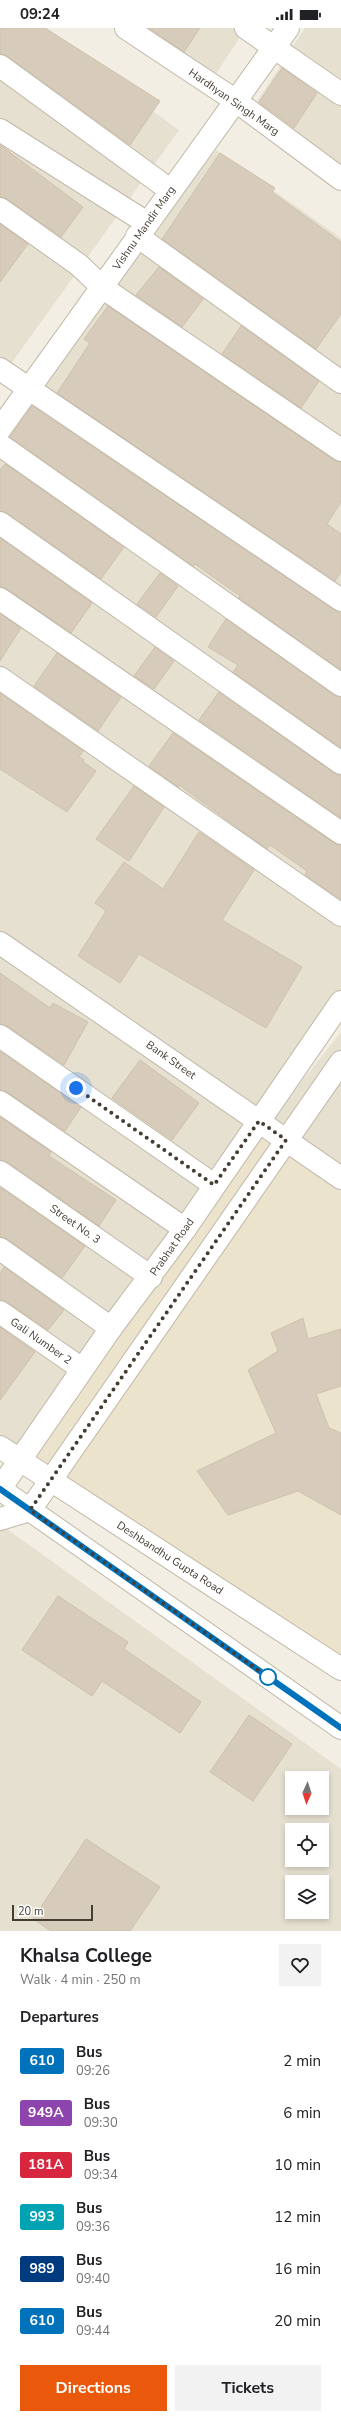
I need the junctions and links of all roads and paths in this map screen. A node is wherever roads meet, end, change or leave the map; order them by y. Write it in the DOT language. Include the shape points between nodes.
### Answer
graph roads {
  1 [pos="126,28"];
  2 [pos="246,28"];
  3 [pos="288,28"];
  4 [pos="274,48"];
  5 [pos="0,66"];
  6 [pos="341,94"];
  7 [pos="236,101"];
  8 [pos="0,130"];
  9 [pos="341,179"];
  10 [pos="170,190"];
  11 [pos="0,209"];
  12 [pos="142,229"];
  13 [pos="103,288"];
  14 [pos="0,369"];
  15 [pos="341,382"];
  16 [pos="28,390"];
  17 [pos="0,429"];
  18 [pos="0,445"];
  19 [pos="341,450"];
  20 [pos="0,523"];
  21 [pos="0,599"];
  22 [pos="341,600"];
  23 [pos="0,678"];
  24 [pos="341,685"];
  25 [pos="341,763"];
  26 [pos="341,833"];
  27 [pos="341,915"];
  28 [pos="0,943"];
  29 [pos="341,1002"];
  30 [pos="0,1036"];
  31 [pos="341,1062"];
  32 [pos="0,1102"];
  33 [pos="259,1121"];
  34 [pos="286,1140"];
  35 [pos="0,1172"];
  36 [pos="341,1178"];
  37 [pos="214,1185"];
  38 [pos="185,1230"];
  39 [pos="0,1249"];
  40 [pos="151,1277"];
  41 [pos="0,1312"];
  42 [pos="111,1328"];
  43 [pos="82,1369"];
  44 [pos="0,1446"];
  45 [pos="20,1460"];
  46 [pos="50,1480"];
  47 [pos="0,1489"];
  48 [pos="30,1510"];
  49 [pos="0,1519"];
  50 [pos="341,1669"];
  51 [pos="341,1728"];
  1 -- 7 [label="street, Hardhyan Singh Marg"];
  2 -- 4 [label="street"];
  3 -- 4 [label="street, Vishnu Mandir Marg"];
  4 -- 6 [label="street"];
  4 -- 7 [label="street, Vishnu Mandir Marg"];
  5 -- 10 [label="street"];
  7 -- 9 [label="street, Hardhyan Singh Marg"];
  7 -- 10 [label="street, Vishnu Mandir Marg"];
  8 -- 12 [label="street"];
  10 -- 12 [label="street, Vishnu Mandir Marg"];
  11 -- 13 [label="street" via="80,265"];
  12 -- 13 [label="street, Vishnu Mandir Marg"];
  12 -- 15 [label="street"];
  13 -- 16 [label="street, Vishnu Mandir Marg"];
  13 -- 19 [label="street"];
  14 -- 16 [label="street"];
  16 -- 17 [label="street, Vishnu Mandir Marg"];
  16 -- 22 [label="street"];
  18 -- 24 [label="street"];
  20 -- 25 [label="street"];
  21 -- 26 [label="street"];
  23 -- 27 [label="street"];
  28 -- 33 [label="street, Bank Street"];
  29 -- 33 [label="street, Prabhat Road"];
  30 -- 37 [label="street"];
  31 -- 34 [label="street"];
  32 -- 38 [label="street"];
  33 -- 34 [label="street, Bank Street"];
  33 -- 37 [label="street, Prabhat Road"];
  34 -- 36 [label="street, Bank Street"];
  34 -- 46 [label="street"];
  35 -- 40 [label="street, Street No. 3"];
  37 -- 38 [label="street, Prabhat Road"];
  38 -- 40 [label="street, Prabhat Road"];
  39 -- 42 [label="street"];
  40 -- 42 [label="street, Prabhat Road"];
  41 -- 43 [label="street, Gali Number 2"];
  42 -- 43 [label="street, Prabhat Road"];
  43 -- 45 [label="street, Prabhat Road"];
  44 -- 45 [label="street, Deshbandhu Gupta Road"];
  45 -- 46 [label="street, Deshbandhu Gupta Road"];
  45 -- 47 [label="street, Prabhat Road"];
  46 -- 48 [label="street"];
  46 -- 50 [label="street, Deshbandhu Gupta Road"];
  47 -- 48 [label="street"];
  48 -- 49 [label="street"];
  48 -- 51 [label="street"];
}
